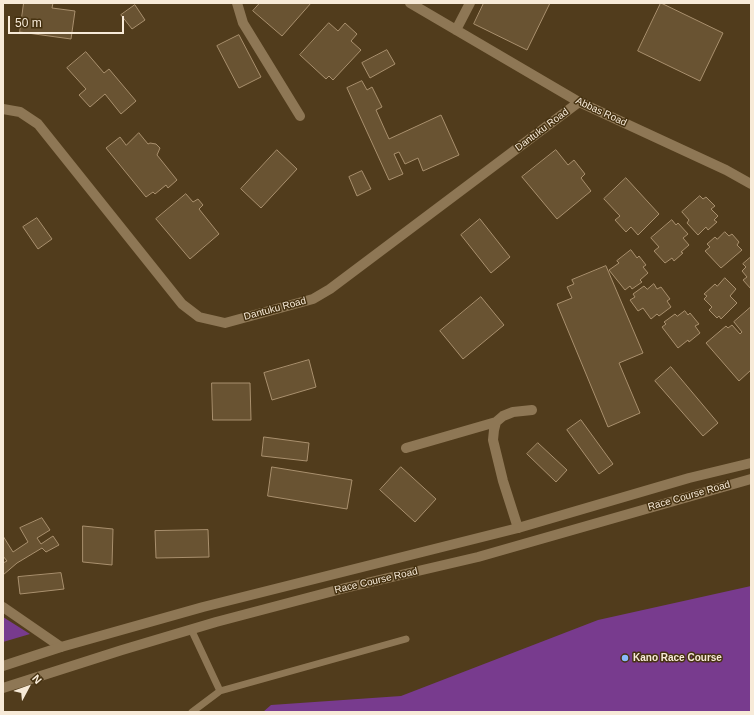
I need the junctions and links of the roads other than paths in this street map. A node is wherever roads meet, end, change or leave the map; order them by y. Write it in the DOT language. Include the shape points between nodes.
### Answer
graph roads {
  1 [pos="237,3"];
  2 [pos="410,3"];
  3 [pos="470,3"];
  4 [pos="456,30"];
  5 [pos="579,102"];
  6 [pos="3,109"];
  7 [pos="300,116"];
  8 [pos="751,184"];
  9 [pos="532,410"];
  10 [pos="496,422"];
  11 [pos="406,448"];
  12 [pos="751,463"];
  13 [pos="751,479"];
  14 [pos="518,528"];
  15 [pos="3,606"];
  16 [pos="191,630"];
  17 [pos="406,639"];
  18 [pos="61,647"];
  19 [pos="3,666"];
  20 [pos="4,688"];
  21 [pos="220,690"];
  22 [pos="192,712"];
  1 -- 7 [label="street" via="243,23"];
  2 -- 4 [label="street, Abbas Road"];
  3 -- 4 [label="street"];
  4 -- 5 [label="street, Abbas Road"];
  5 -- 6 [label="street, Dantuku Road" via="330,289 313,299 225,323 199,317 182,304 38,124 20,112"];
  5 -- 8 [label="street, Abbas Road"];
  9 -- 10 [label="street" via="513,412"];
  10 -- 11 [label="street"];
  10 -- 14 [label="street" via="493,440"];
  12 -- 14 [label="street, Race Course Road" via="689,478"];
  13 -- 16 [label="street, Race Course Road" via="478,557 345,588"];
  14 -- 18 [label="street, Race Course Road" via="203,607"];
  15 -- 18 [label="street"];
  16 -- 20 [label="street, Race Course Road"];
  16 -- 21 [label="lane"];
  17 -- 21 [label="lane"];
  18 -- 19 [label="street, Race Course Road"];
  21 -- 22 [label="lane"];
}
